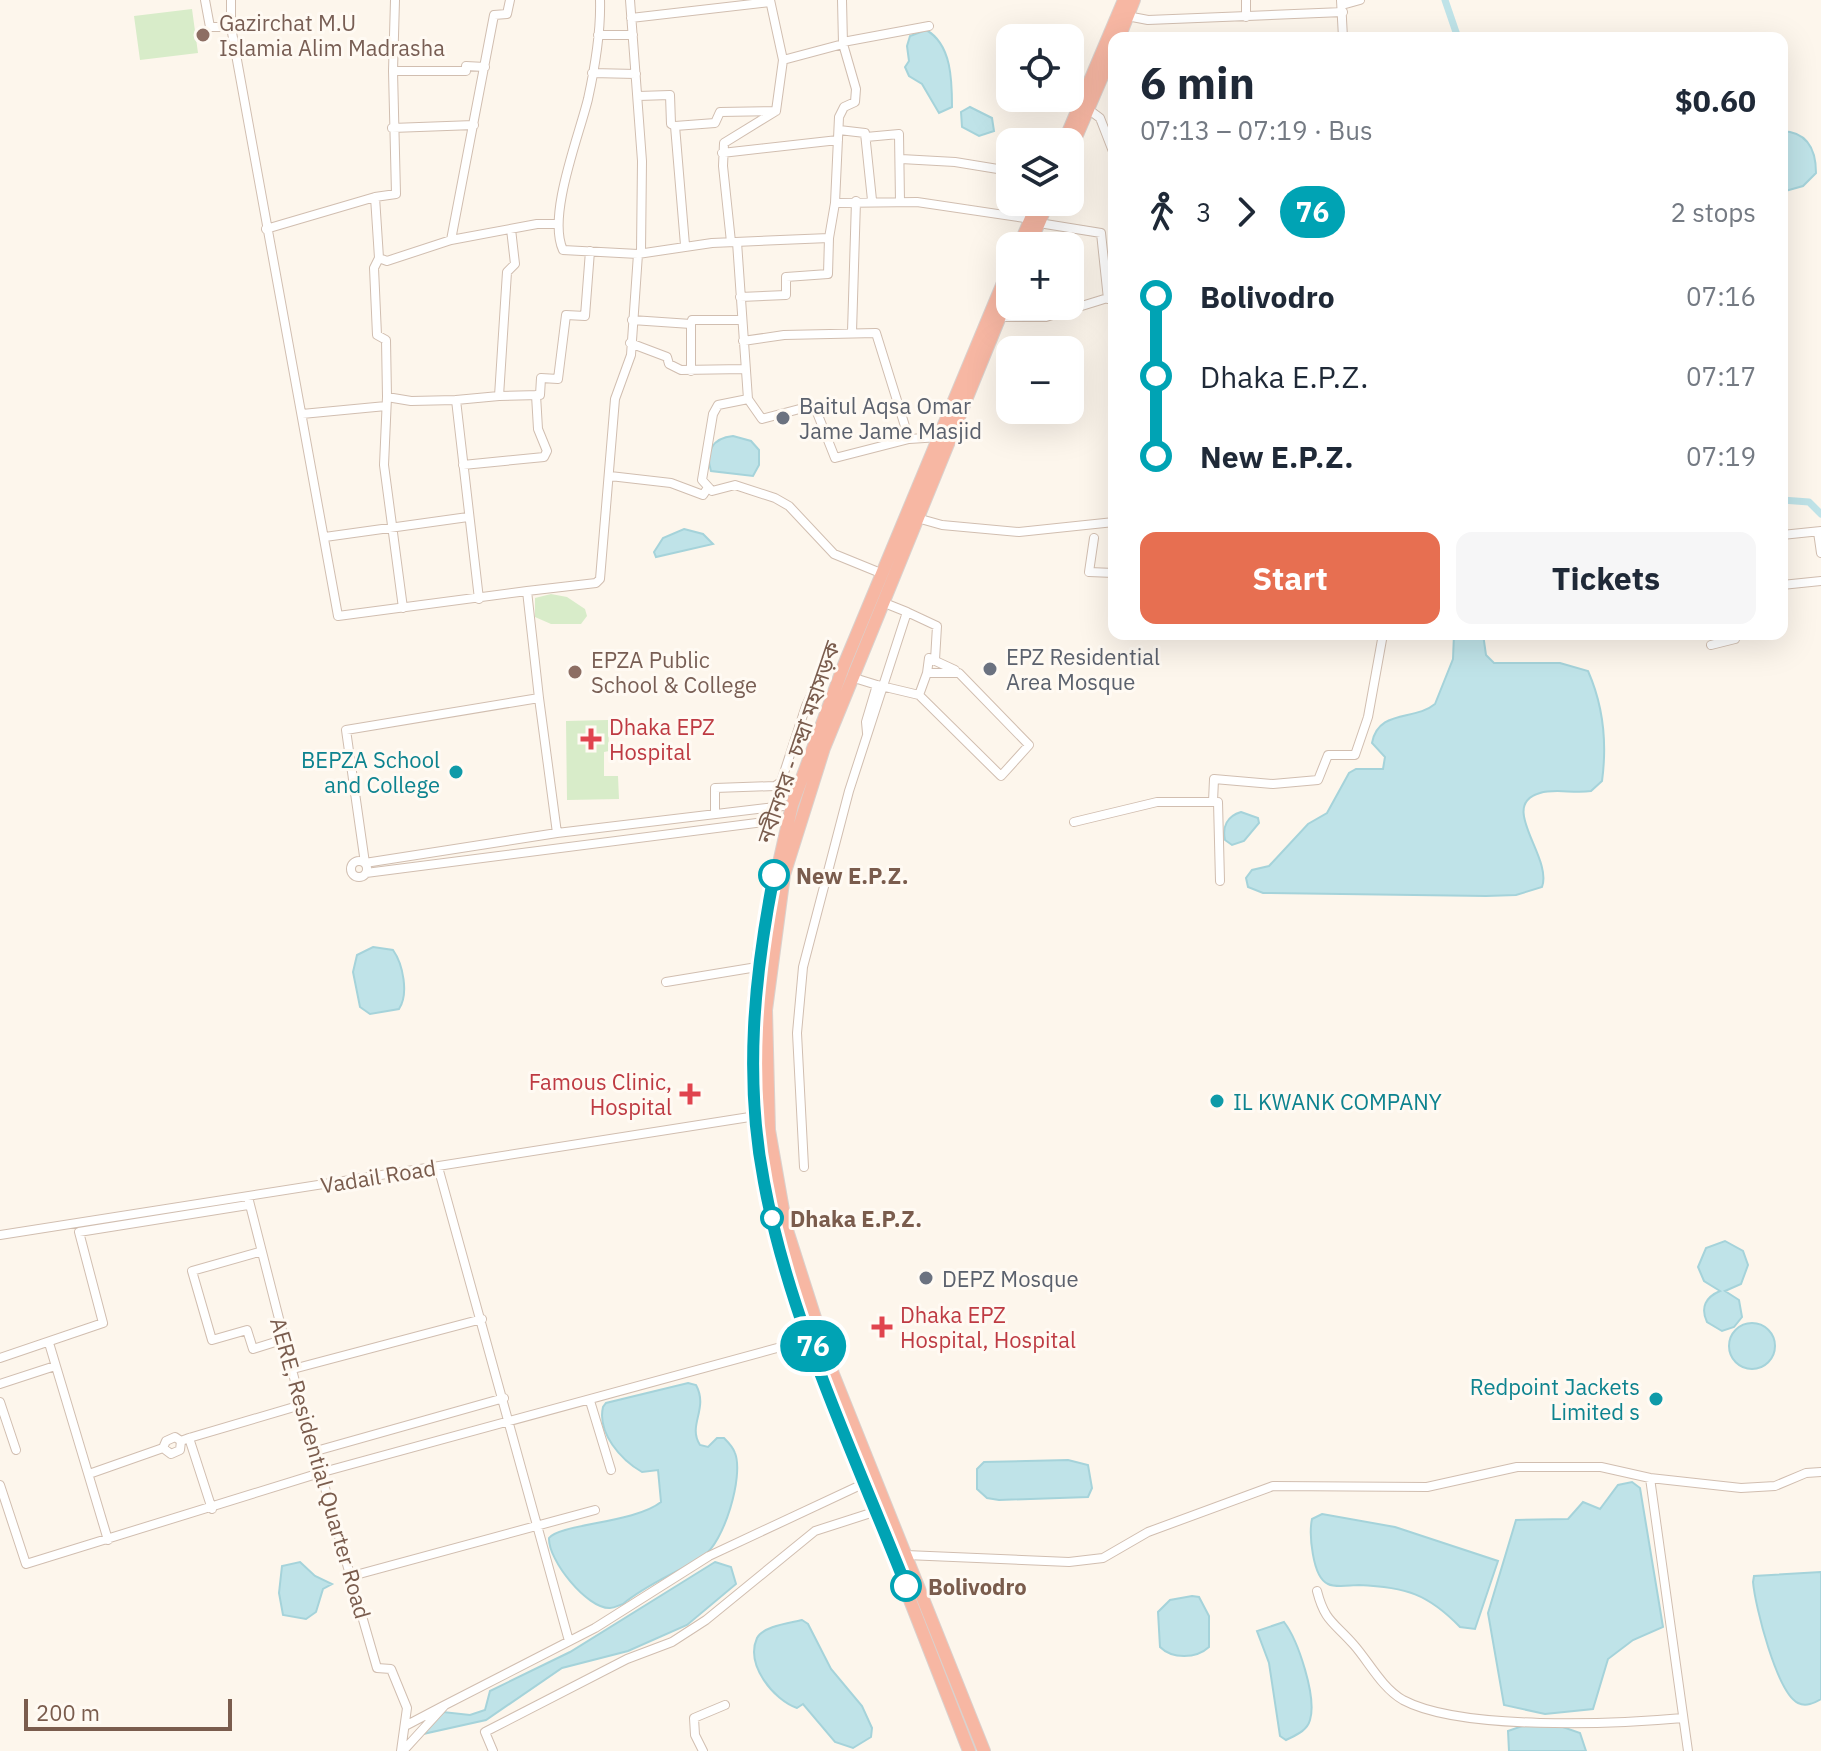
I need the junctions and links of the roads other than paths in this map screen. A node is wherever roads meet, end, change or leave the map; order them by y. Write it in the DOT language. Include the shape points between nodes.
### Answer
graph roads {
  1 [pos="205,0"];
  2 [pos="231,0"];
  3 [pos="395,0"];
  4 [pos="510,0"];
  5 [pos="600,0"];
  6 [pos="630,0"];
  7 [pos="842,0"];
  8 [pos="1124,0"];
  9 [pos="1134,0"];
  10 [pos="1246,0"];
  11 [pos="1360,0"];
  12 [pos="770,1"];
  13 [pos="1342,6"];
  14 [pos="1127,16"];
  15 [pos="1246,17"];
  16 [pos="631,18"];
  17 [pos="929,26"];
  18 [pos="231,27"];
  19 [pos="1110,32"];
  20 [pos="1121,32"];
  21 [pos="1343,32"];
  22 [pos="598,35"];
  23 [pos="633,35"];
  24 [pos="1108,38"];
  25 [pos="843,43"];
  26 [pos="783,60"];
  27 [pos="1108,63"];
  28 [pos="485,67"];
  29 [pos="393,71"];
  30 [pos="592,73"];
  31 [pos="636,74"];
  32 [pos="638,96"];
  33 [pos="1088,109"];
  34 [pos="776,111"];
  35 [pos="474,125"];
  36 [pos="675,126"];
  37 [pos="392,128"];
  38 [pos="1070,128"];
  39 [pos="1080,128"];
  40 [pos="839,135"];
  41 [pos="866,137"];
  42 [pos="1108,139"];
  43 [pos="722,153"];
  44 [pos="901,159"];
  45 [pos="996,169"];
  46 [pos="375,197"];
  47 [pos="872,200"];
  48 [pos="856,201"];
  49 [pos="900,202"];
  50 [pos="835,203"];
  51 [pos="1036,216"];
  52 [pos="1038,216"];
  53 [pos="1035,221"];
  54 [pos="558,224"];
  55 [pos="266,229"];
  56 [pos="511,229"];
  57 [pos="1028,232"];
  58 [pos="1032,232"];
  59 [pos="829,238"];
  60 [pos="451,240"];
  61 [pos="734,242"];
  62 [pos="685,245"];
  63 [pos="590,251"];
  64 [pos="639,253"];
  65 [pos="379,258"];
  66 [pos="1108,278"];
  67 [pos="740,297"];
  68 [pos="1108,299"];
  69 [pos="996,300"];
  70 [pos="1084,306"];
  71 [pos="632,320"];
  72 [pos="741,320"];
  73 [pos="998,320"];
  74 [pos="691,324"];
  75 [pos="852,332"];
  76 [pos="743,341"];
  77 [pos="630,343"];
  78 [pos="745,369"];
  79 [pos="691,371"];
  80 [pos="536,395"];
  81 [pos="499,396"];
  82 [pos="748,399"];
  83 [pos="456,400"];
  84 [pos="387,402"];
  85 [pos="302,414"];
  86 [pos="940,437"];
  87 [pos="909,439"];
  88 [pos="463,465"];
  89 [pos="610,476"];
  90 [pos="707,489"];
  91 [pos="468,517"];
  92 [pos="917,518"];
  93 [pos="1108,523"];
  94 [pos="393,528"];
  95 [pos="1820,532"];
  96 [pos="1788,535"];
  97 [pos="325,537"];
  98 [pos="1094,538"];
  99 [pos="1821,553"];
  100 [pos="1108,573"];
  101 [pos="883,575"];
  102 [pos="1821,581"];
  103 [pos="1788,584"];
  104 [pos="527,591"];
  105 [pos="479,599"];
  106 [pos="882,602"];
  107 [pos="403,608"];
  108 [pos="907,612"];
  109 [pos="1382,640"];
  110 [pos="1731,640"];
  111 [pos="1711,645"];
  112 [pos="935,660"];
  113 [pos="827,661"];
  114 [pos="927,673"];
  115 [pos="959,673"];
  116 [pos="851,677"];
  117 [pos="881,686"];
  118 [pos="919,695"];
  119 [pos="539,698"];
  120 [pos="1213,802"];
  121 [pos="792,805"];
  122 [pos="715,814"];
  123 [pos="788,819"];
  124 [pos="1074,822"];
  125 [pos="557,833"];
  126 [pos="365,863"];
  127 [pos="366,873"];
  128 [pos="1220,881"];
  129 [pos="757,967"];
  130 [pos="666,982"];
  131 [pos="756,1116"];
  132 [pos="438,1167"];
  133 [pos="804,1167"];
  134 [pos="248,1201"];
  135 [pos="0,1235"];
  136 [pos="259,1252"];
  137 [pos="482,1319"];
  138 [pos="285,1339"];
  139 [pos="810,1339"];
  140 [pos="49,1343"];
  141 [pos="0,1358"];
  142 [pos="55,1366"];
  143 [pos="293,1369"];
  144 [pos="0,1384"];
  145 [pos="504,1398"];
  146 [pos="590,1401"];
  147 [pos="0,1402"];
  148 [pos="301,1405"];
  149 [pos="511,1422"];
  150 [pos="185,1440"];
  151 [pos="16,1450"];
  152 [pos="316,1451"];
  153 [pos="611,1470"];
  154 [pos="323,1472"];
  155 [pos="1821,1472"];
  156 [pos="89,1474"];
  157 [pos="1650,1478"];
  158 [pos="865,1483"];
  159 [pos="0,1485"];
  160 [pos="212,1509"];
  161 [pos="595,1510"];
  162 [pos="877,1511"];
  163 [pos="537,1525"];
  164 [pos="108,1540"];
  165 [pos="906,1555"];
  166 [pos="352,1576"];
  167 [pos="1317,1591"];
  168 [pos="569,1641"];
  169 [pos="445,1705"];
  170 [pos="725,1705"];
  171 [pos="1683,1718"];
  172 [pos="407,1725"];
  173 [pos="402,1751"];
  174 [pos="493,1751"];
  175 [pos="703,1751"];
  176 [pos="969,1751"];
  177 [pos="984,1751"];
  178 [pos="1688,1751"];
  1 -- 18 [label="street" via="210,27"];
  2 -- 18 [label="street"];
  3 -- 29 [label="street"];
  4 -- 28 [label="street" via="507,14 494,15"];
  5 -- 22 [label="street"];
  6 -- 16 [label="street"];
  7 -- 25 [label="street"];
  8 -- 19 [label="highway"];
  9 -- 14 [label="highway"];
  10 -- 15 [label="street"];
  11 -- 13 [label="street"];
  12 -- 16 [label="street"];
  12 -- 26 [label="street"];
  13 -- 15 [label="street"];
  13 -- 21 [label="street"];
  14 -- 15 [label="street"];
  14 -- 20 [label="highway"];
  16 -- 23 [label="street"];
  17 -- 25 [label="street"];
  18 -- 55 [label="street"];
  22 -- 23 [label="street"];
  22 -- 30 [label="street"];
  23 -- 31 [label="street"];
  24 -- 38 [label="highway"];
  25 -- 26 [label="street"];
  25 -- 40 [label="street" via="856,96 842,111"];
  26 -- 34 [label="street"];
  27 -- 33 [label="highway"];
  28 -- 29 [label="street"];
  28 -- 35 [label="street"];
  29 -- 37 [label="street"];
  30 -- 31 [label="street"];
  30 -- 54 [label="street"];
  31 -- 32 [label="street"];
  32 -- 36 [label="street" via="670,95"];
  32 -- 64 [label="street"];
  33 -- 39 [label="highway"];
  33 -- 42 [label="street" via="1100,118"];
  34 -- 36 [label="street" via="720,112 715,123"];
  34 -- 43 [label="street" via="724,143"];
  35 -- 37 [label="street"];
  35 -- 60 [label="street"];
  36 -- 62 [label="street"];
  37 -- 46 [label="street" via="396,194"];
  40 -- 41 [label="street" via="863,132"];
  40 -- 43 [label="street"];
  40 -- 50 [label="street"];
  41 -- 44 [label="street" via="899,134"];
  41 -- 47 [label="street"];
  43 -- 61 [label="street"];
  44 -- 45 [label="street"];
  44 -- 49 [label="street"];
  46 -- 55 [label="street"];
  46 -- 65 [label="street"];
  47 -- 48 [label="street"];
  47 -- 49 [label="street"];
  48 -- 50 [label="street"];
  48 -- 75 [label="street"];
  49 -- 53 [label="street" via="975,208"];
  50 -- 59 [label="street"];
  51 -- 53 [label="highway"];
  52 -- 53 [label="highway"];
  53 -- 57 [label="highway"];
  53 -- 58 [label="highway"];
  53 -- 66 [label="street" via="1101,233"];
  54 -- 56 [label="street"];
  54 -- 63 [label="street" via="563,250"];
  55 -- 85 [label="street"];
  56 -- 60 [label="street"];
  56 -- 81 [label="street" via="515,264 507,272"];
  59 -- 61 [label="street"];
  59 -- 67 [label="street" via="828,274 786,277 787,295"];
  60 -- 65 [label="street" via="396,260"];
  61 -- 62 [label="street"];
  61 -- 67 [label="street"];
  62 -- 64 [label="street"];
  63 -- 64 [label="street"];
  63 -- 80 [label="street" via="584,318 566,315 558,377 541,378"];
  64 -- 71 [label="street"];
  65 -- 84 [label="street" via="374,268 377,335 386,340"];
  67 -- 72 [label="street"];
  68 -- 70 [label="street"];
  69 -- 86 [label="highway, নবীনগর - চন্দ্রা মহাসড়ক"];
  71 -- 74 [label="street"];
  71 -- 77 [label="street"];
  72 -- 74 [label="street"];
  72 -- 76 [label="street"];
  73 -- 92 [label="highway, নবীনগর - চন্দ্রা মহাসড়ক"];
  74 -- 79 [label="street"];
  75 -- 76 [label="street"];
  75 -- 87 [label="street" via="879,336"];
  76 -- 78 [label="street"];
  77 -- 79 [label="street"];
  77 -- 89 [label="street" via="631,355 615,399"];
  78 -- 79 [label="street"];
  78 -- 82 [label="street"];
  80 -- 81 [label="street"];
  80 -- 88 [label="street" via="544,457"];
  81 -- 83 [label="street"];
  82 -- 87 [label="street" via="762,419 811,406 835,458"];
  82 -- 90 [label="street" via="718,405 713,414 703,472"];
  83 -- 84 [label="street"];
  83 -- 88 [label="street"];
  84 -- 85 [label="street"];
  84 -- 94 [label="street" via="384,465"];
  85 -- 97 [label="street"];
  86 -- 87 [label="street"];
  86 -- 101 [label="highway, নবীনগর - চন্দ্রা মহাসড়ক"];
  88 -- 91 [label="street"];
  89 -- 90 [label="street" via="671,483 696,495"];
  89 -- 104 [label="street" via="600,579"];
  90 -- 101 [label="street" via="719,492 735,485 775,498 834,554"];
  91 -- 94 [label="street"];
  91 -- 105 [label="street"];
  92 -- 93 [label="street" via="1019,532"];
  92 -- 106 [label="highway, নবীনগর - চন্দ্রা মহাসড়ক"];
  94 -- 97 [label="street"];
  94 -- 107 [label="street"];
  95 -- 96 [label="street"];
  95 -- 99 [label="street"];
  97 -- 107 [label="street" via="338,616"];
  98 -- 100 [label="street" via="1089,572"];
  101 -- 121 [label="highway, নবীনগর - চন্দ্রা মহাসড়ক"];
  102 -- 103 [label="street"];
  104 -- 105 [label="street"];
  104 -- 119 [label="street"];
  105 -- 107 [label="street"];
  106 -- 108 [label="street"];
  106 -- 116 [label="highway, নবীনগর - চন্দ্রা মহাসড়ক"];
  108 -- 112 [label="street" via="937,626"];
  108 -- 117 [label="street"];
  109 -- 120 [label="street" via="1355,755 1328,755 1318,780 1273,784 1214,779"];
  110 -- 111 [label="street"];
  112 -- 114 [label="street" via="929,658"];
  112 -- 115 [label="street"];
  113 -- 122 [label="street" via="781,782 715,788"];
  114 -- 115 [label="street"];
  114 -- 118 [label="street"];
  115 -- 118 [label="street" via="1029,745 1001,776"];
  116 -- 117 [label="street"];
  116 -- 165 [label="highway, নবীনগর - চন্দ্রা মহাসড়ক" via="784,875 766,1010 769,1130 786,1227 819,1332"];
  117 -- 118 [label="street"];
  117 -- 133 [label="street" via="866,722 867,737 803,967 797,1033"];
  119 -- 125 [label="street"];
  119 -- 126 [label="street" via="346,730"];
  120 -- 124 [label="street" via="1157,802"];
  120 -- 128 [label="street" via="1218,802"];
  121 -- 122 [label="street"];
  121 -- 123 [label="highway, নবীনগর - চন্দ্রা মহাসড়ক"];
  122 -- 125 [label="street"];
  123 -- 127 [label="street"];
  123 -- 129 [label="highway, নবীনগর - চন্দ্রা মহাসড়ক"];
  125 -- 126 [label="street"];
  126 -- 127 [label="street"];
  126 -- 127 [label="street" via="354,862 351,871 358,877"];
  129 -- 130 [label="street"];
  129 -- 131 [label="highway, নবীনগর - চন্দ্রা মহাসড়ক"];
  131 -- 132 [label="street, Vadail Road"];
  131 -- 139 [label="highway, নবীনগর - চন্দ্রা মহাসড়ক" via="763,1181"];
  132 -- 134 [label="street, Vadail Road"];
  132 -- 137 [label="street"];
  134 -- 135 [label="street, Vadail Road"];
  134 -- 136 [label="street, AERE, Residential Quarter Road"];
  134 -- 140 [label="street" via="79,1232 103,1323"];
  136 -- 138 [label="street, AERE, Residential Quarter Road"];
  136 -- 138 [label="street" via="192,1271 212,1340 247,1330 253,1349"];
  137 -- 143 [label="street"];
  137 -- 145 [label="street"];
  138 -- 143 [label="street, AERE, Residential Quarter Road"];
  139 -- 146 [label="street"];
  139 -- 158 [label="highway, নবীনগর - চন্দ্রা মহাসড়ক"];
  140 -- 141 [label="street"];
  140 -- 142 [label="street"];
  142 -- 144 [label="street"];
  142 -- 156 [label="street"];
  143 -- 148 [label="street, AERE, Residential Quarter Road"];
  145 -- 149 [label="street"];
  145 -- 152 [label="street"];
  146 -- 149 [label="street"];
  146 -- 153 [label="street"];
  147 -- 151 [label="street"];
  148 -- 150 [label="street"];
  148 -- 152 [label="street, AERE, Residential Quarter Road"];
  149 -- 154 [label="street"];
  149 -- 163 [label="street"];
  150 -- 156 [label="street" via="171,1454 163,1448"];
  150 -- 160 [label="street"];
  152 -- 154 [label="street, AERE, Residential Quarter Road"];
  154 -- 160 [label="street"];
  154 -- 166 [label="street, AERE, Residential Quarter Road"];
  155 -- 157 [label="street" via="1775,1486 1741,1488"];
  156 -- 164 [label="street"];
  157 -- 165 [label="street" via="1601,1467 1517,1467 1427,1487 1273,1486 1148,1532 1103,1558 1069,1562"];
  157 -- 171 [label="street"];
  158 -- 162 [label="highway, নবীনগর - চন্দ্রা মহাসড়ক"];
  158 -- 168 [label="street" via="709,1556"];
  159 -- 164 [label="street" via="26,1564"];
  160 -- 164 [label="street"];
  161 -- 163 [label="street"];
  162 -- 174 [label="street" via="815,1531 672,1642 627,1659 485,1732"];
  162 -- 176 [label="highway, নবীনগর - চন্দ্রা মহাসড়ক"];
  163 -- 166 [label="street"];
  163 -- 168 [label="street"];
  165 -- 177 [label="highway, নবীনগর - চন্দ্রা মহাসড়ক"];
  166 -- 172 [label="street, AERE, Residential Quarter Road" via="377,1668 391,1669 407,1708"];
  167 -- 171 [label="street" via="1323,1615 1389,1688 1402,1699 1437,1712 1540,1722"];
  168 -- 169 [label="street"];
  169 -- 172 [label="street"];
  169 -- 173 [label="street, AERE, Residential Quarter Road"];
  170 -- 175 [label="street" via="694,1718"];
  171 -- 178 [label="street"];
  172 -- 173 [label="street, AERE, Residential Quarter Road"];
}
